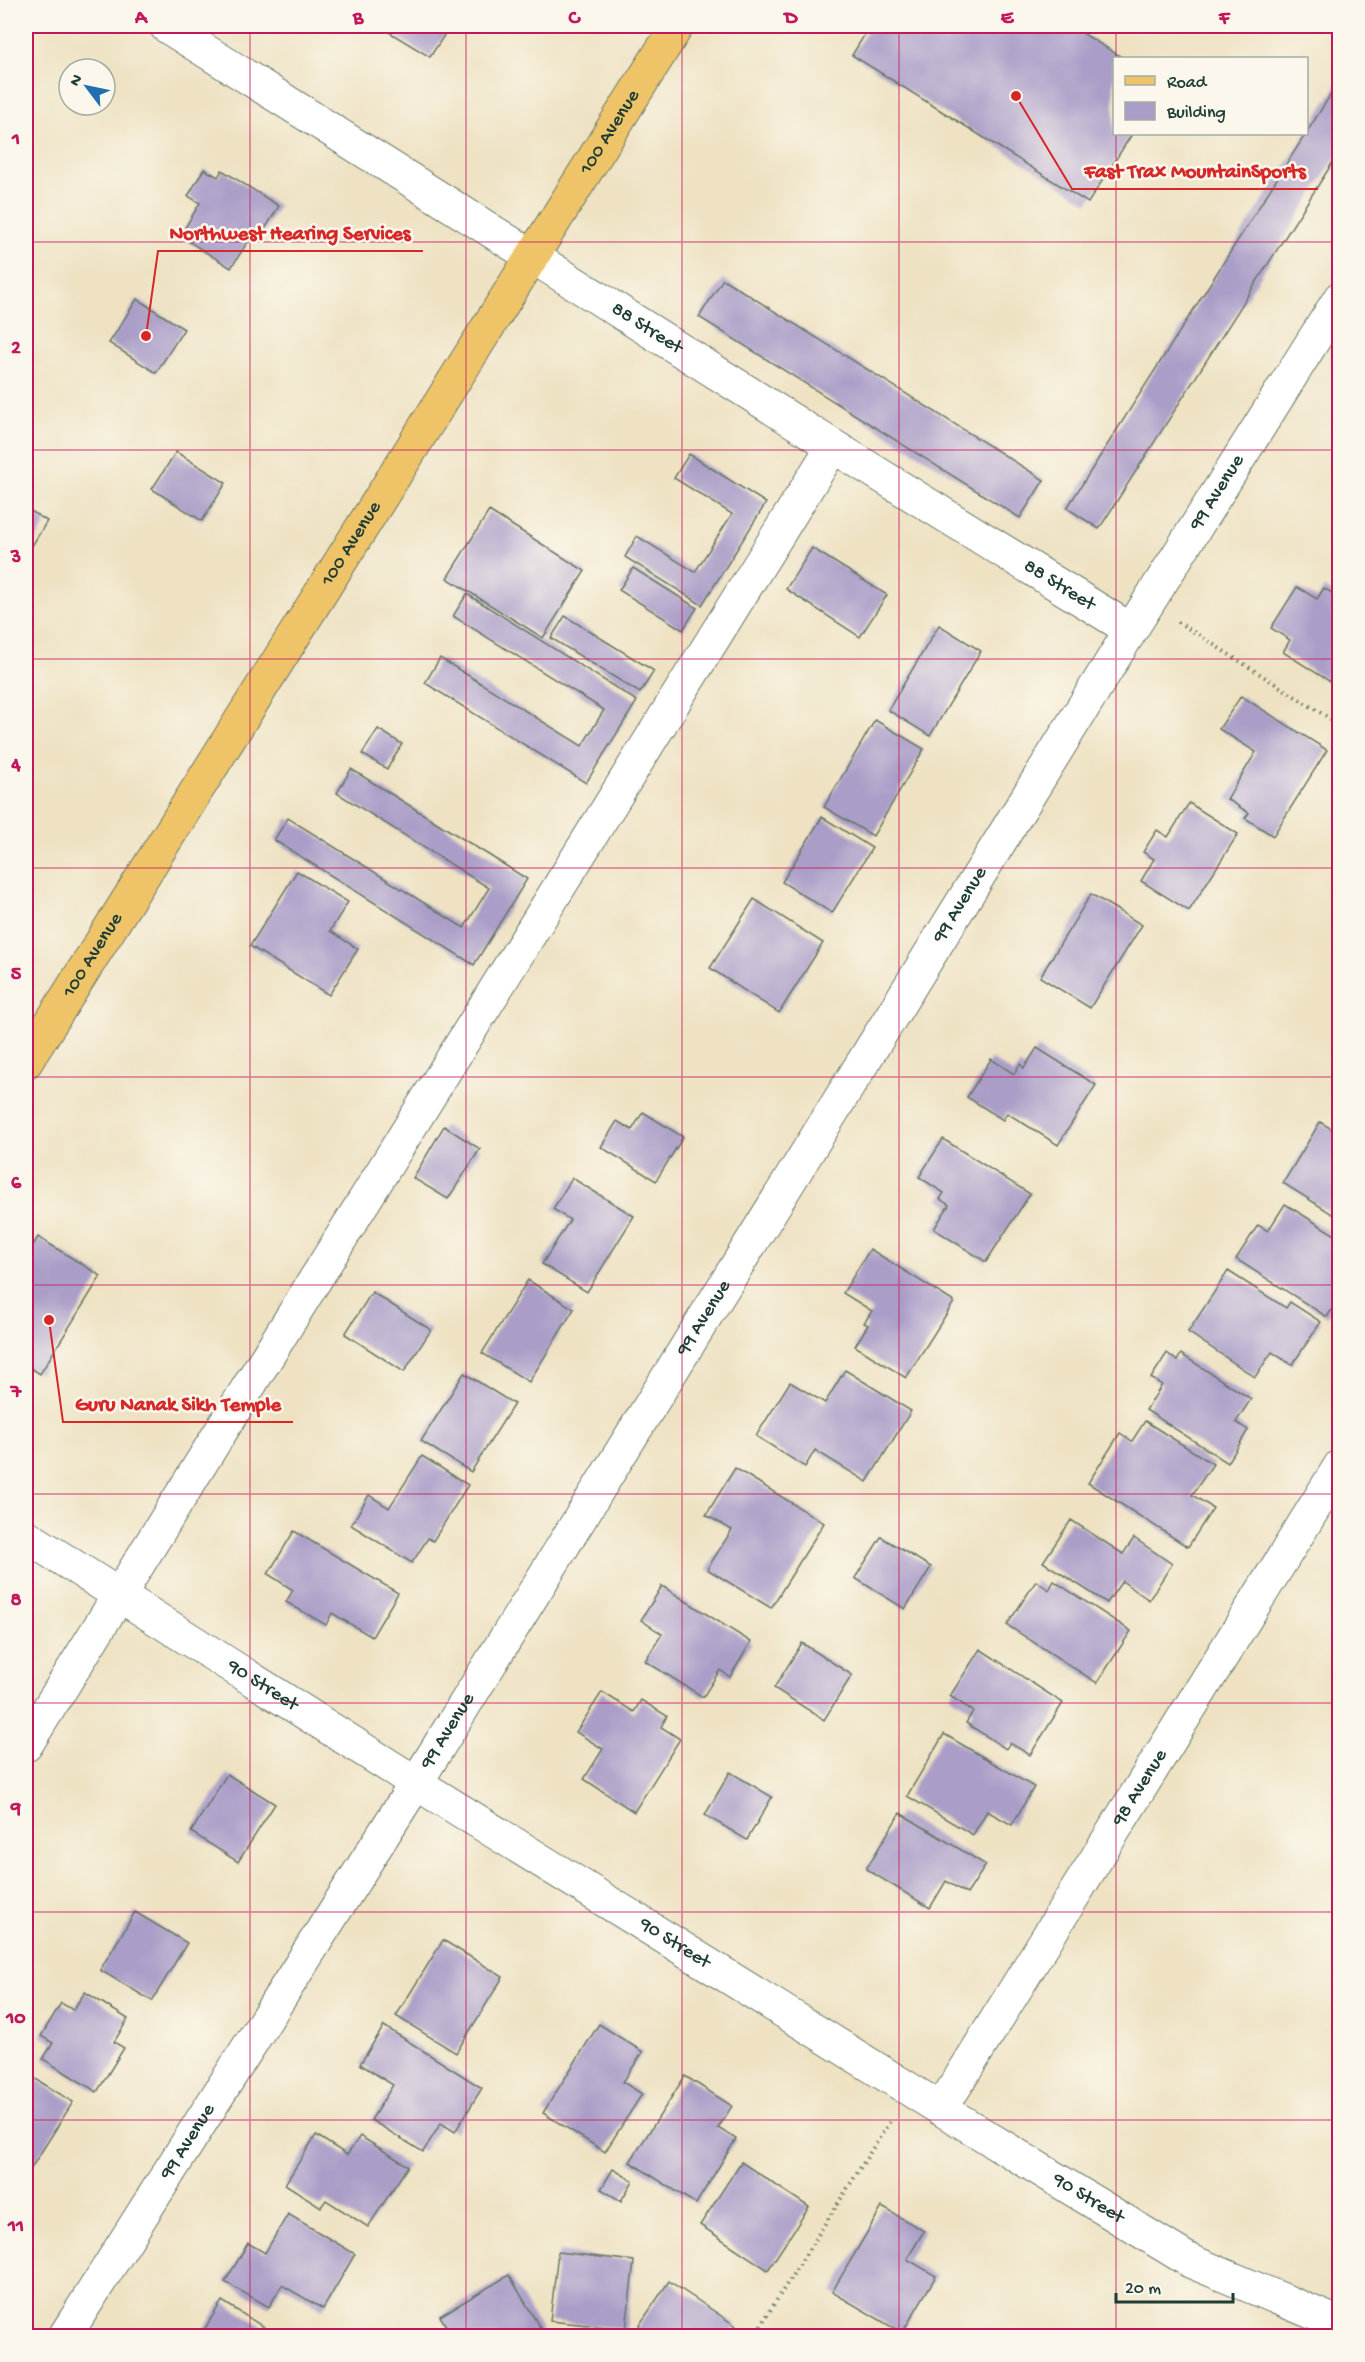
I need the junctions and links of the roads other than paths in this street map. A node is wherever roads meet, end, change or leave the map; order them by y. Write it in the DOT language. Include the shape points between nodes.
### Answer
graph roads {
  1 [pos="677,26"];
  2 [pos="170,27"];
  3 [pos="533,257"];
  4 [pos="1340,298"];
  5 [pos="833,446"];
  6 [pos="1131,630"];
  7 [pos="26,1062"];
  8 [pos="1340,1466"];
  9 [pos="26,1536"];
  10 [pos="119,1595"];
  11 [pos="26,1745"];
  12 [pos="416,1783"];
  13 [pos="940,2109"];
  14 [pos="1340,2324"];
  15 [pos="65,2337"];
  1 -- 3 [label="main road, 100 Avenue"];
  2 -- 3 [label="street, 88 Street"];
  3 -- 5 [label="street, 88 Street"];
  3 -- 7 [label="main road, 100 Avenue"];
  4 -- 6 [label="street, 99 Avenue"];
  5 -- 6 [label="street, 88 Street"];
  5 -- 10 [label="street"];
  6 -- 12 [label="street, 99 Avenue"];
  8 -- 13 [label="street, 98 Avenue"];
  9 -- 10 [label="street, 90 Street"];
  10 -- 11 [label="street"];
  10 -- 12 [label="street, 90 Street"];
  12 -- 13 [label="street, 90 Street"];
  12 -- 15 [label="street, 99 Avenue"];
  13 -- 14 [label="street, 90 Street" via="1190,2261"];
}
